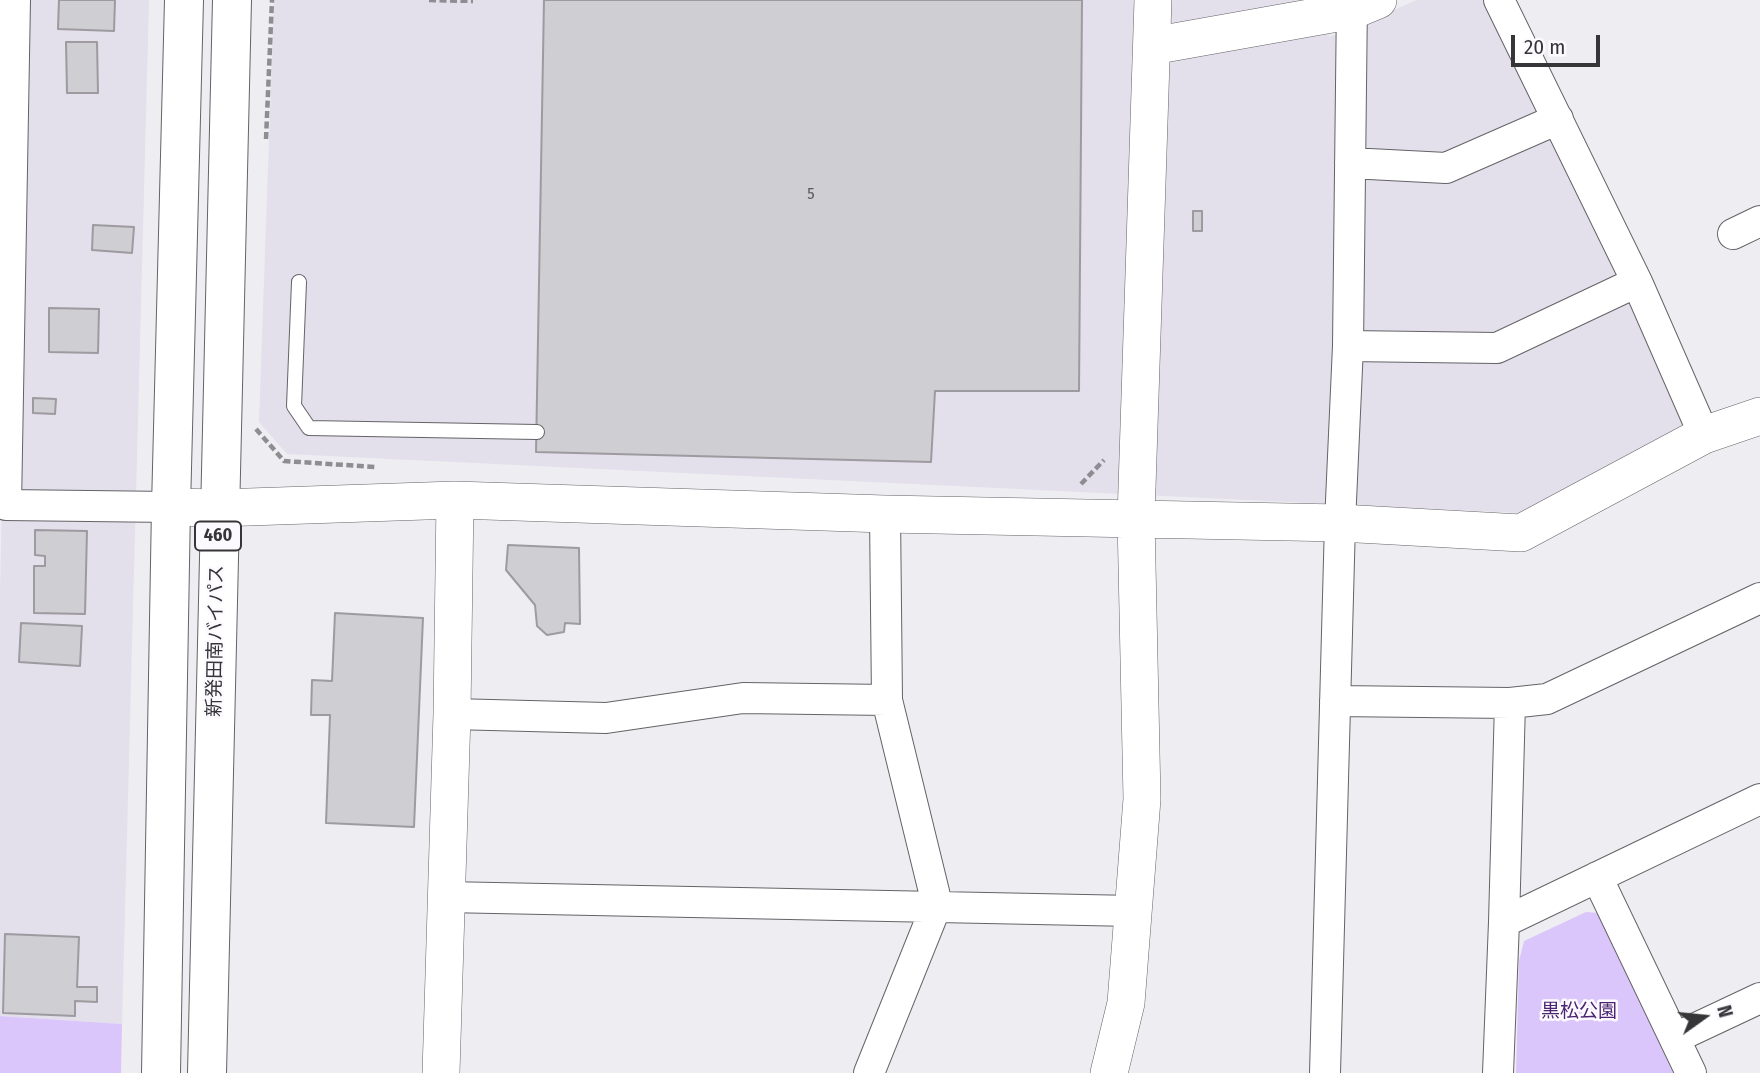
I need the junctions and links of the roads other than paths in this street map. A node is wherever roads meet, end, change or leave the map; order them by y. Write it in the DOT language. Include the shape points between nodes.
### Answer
graph roads {
  1 [pos="15,0"];
  2 [pos="184,0"];
  3 [pos="232,0"];
  4 [pos="1153,0"];
  5 [pos="1499,0"];
  6 [pos="1362,3"];
  7 [pos="1152,46"];
  8 [pos="1558,119"];
  9 [pos="1350,163"];
  10 [pos="1760,221"];
  11 [pos="1733,234"];
  12 [pos="299,282"];
  13 [pos="1637,282"];
  14 [pos="1348,346"];
  15 [pos="1760,416"];
  16 [pos="537,432"];
  17 [pos="1704,435"];
  18 [pos="455,500"];
  19 [pos="171,507"];
  20 [pos="219,508"];
  21 [pos="884,514"];
  22 [pos="1136,518"];
  23 [pos="1340,523"];
  24 [pos="1760,598"];
  25 [pos="887,700"];
  26 [pos="1335,701"];
  27 [pos="1510,703"];
  28 [pos="452,714"];
  29 [pos="1760,799"];
  30 [pos="1597,877"];
  31 [pos="445,897"];
  32 [pos="936,906"];
  33 [pos="1134,911"];
  34 [pos="1504,922"];
  35 [pos="1760,998"];
  36 [pos="1675,1038"];
  37 [pos="161,1073"];
  38 [pos="207,1073"];
  39 [pos="443,1073"];
  40 [pos="869,1073"];
  41 [pos="1109,1073"];
  42 [pos="1325,1073"];
  43 [pos="1497,1073"];
  44 [pos="1691,1073"];
  1 -- 19 [label="street" via="6,505"];
  2 -- 19 [label="highway, 460"];
  3 -- 20 [label="highway, 新発田南バイパス / 460"];
  4 -- 7 [label="street"];
  5 -- 8 [label="street"];
  6 -- 7 [label="street"];
  6 -- 9 [label="street"];
  7 -- 22 [label="street"];
  8 -- 9 [label="street" via="1446,168"];
  8 -- 13 [label="street"];
  9 -- 14 [label="street"];
  10 -- 11 [label="street"];
  12 -- 16 [label="lane" via="294,406 309,428"];
  13 -- 14 [label="street" via="1497,348"];
  13 -- 17 [label="street"];
  14 -- 23 [label="street"];
  15 -- 17 [label="street"];
  17 -- 23 [label="street" via="1521,533"];
  18 -- 20 [label="street"];
  18 -- 21 [label="street"];
  18 -- 28 [label="street"];
  19 -- 20 [label="street"];
  19 -- 37 [label="highway, 460"];
  20 -- 38 [label="highway, 新発田南バイパス / 460"];
  21 -- 22 [label="street"];
  21 -- 25 [label="street"];
  22 -- 23 [label="street"];
  22 -- 33 [label="street" via="1142,799"];
  23 -- 26 [label="street"];
  24 -- 27 [label="street" via="1546,699"];
  25 -- 28 [label="street" via="743,698 606,718"];
  25 -- 32 [label="street"];
  26 -- 27 [label="street"];
  26 -- 42 [label="street"];
  27 -- 34 [label="street"];
  28 -- 31 [label="street"];
  29 -- 30 [label="street"];
  30 -- 34 [label="street"];
  30 -- 36 [label="street"];
  31 -- 32 [label="street"];
  31 -- 39 [label="street"];
  32 -- 33 [label="street"];
  32 -- 40 [label="street"];
  33 -- 41 [label="street" via="1126,1003"];
  34 -- 43 [label="street"];
  35 -- 36 [label="street"];
  36 -- 44 [label="street"];
}
